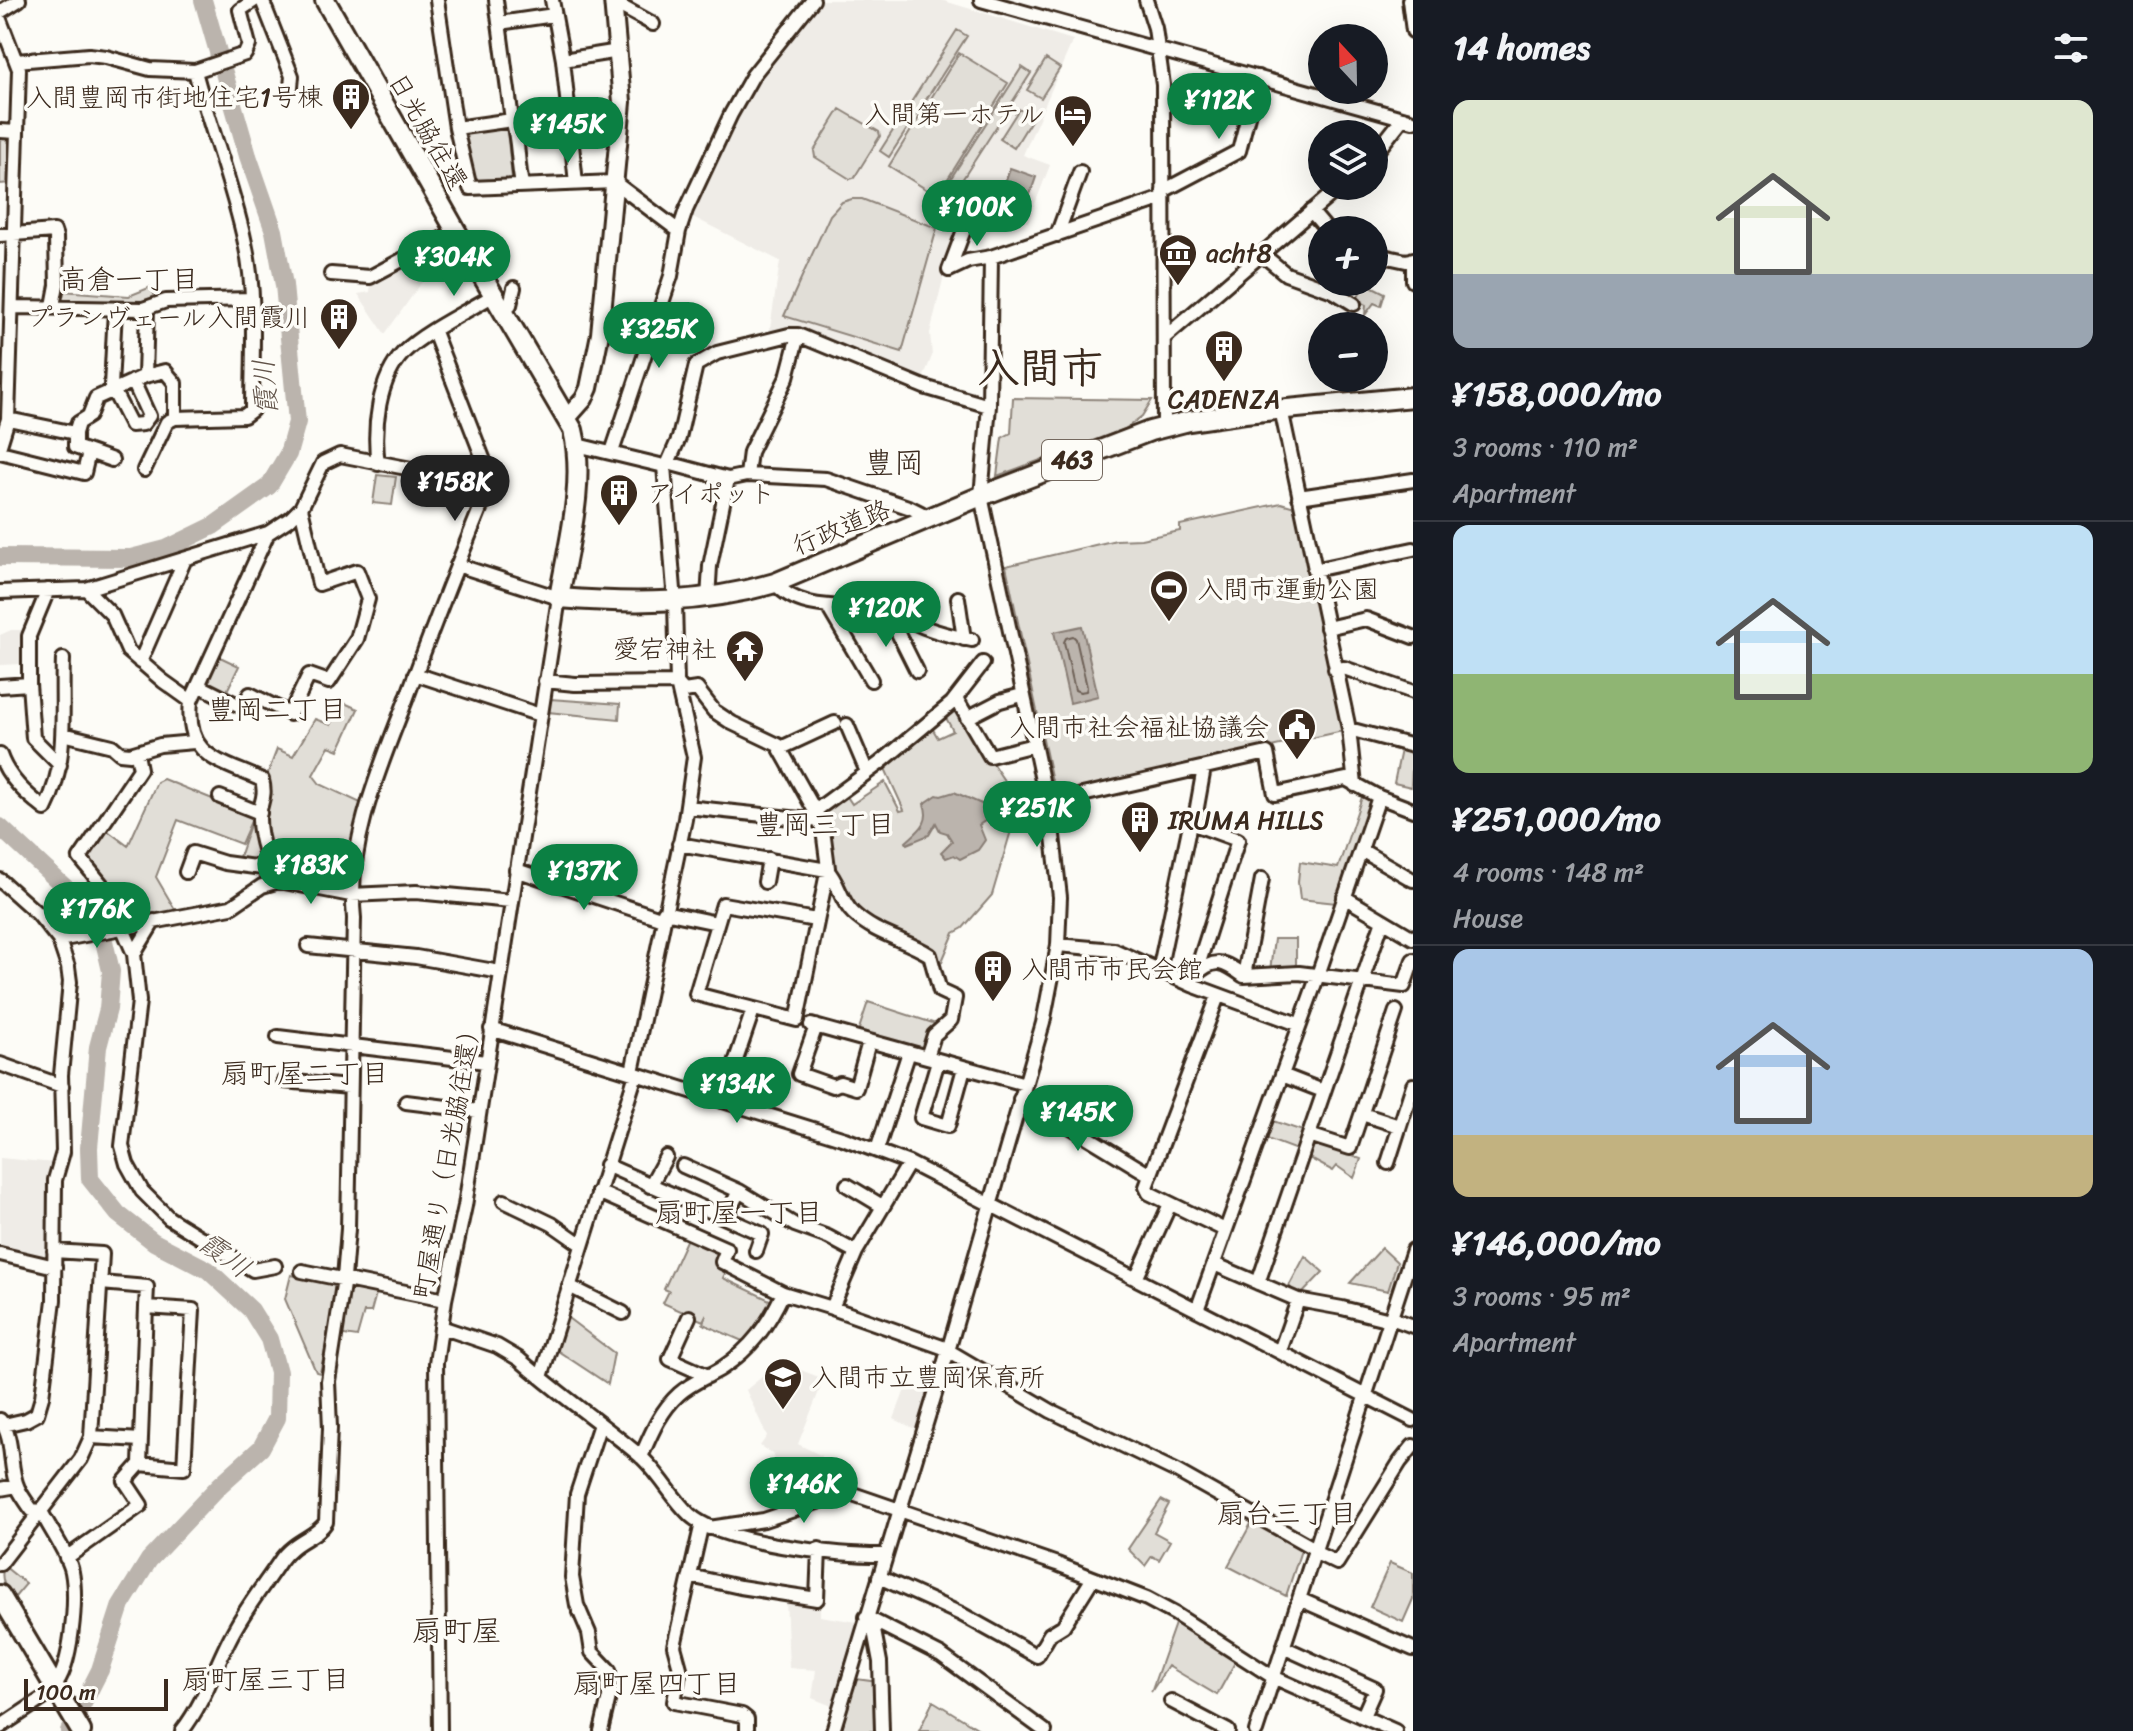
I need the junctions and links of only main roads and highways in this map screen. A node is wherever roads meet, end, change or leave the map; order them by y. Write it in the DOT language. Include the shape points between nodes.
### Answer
graph roads {
  1 [pos="325,0"];
  2 [pos="613,1"];
  3 [pos="1413,397"];
  4 [pos="568,417"];
  5 [pos="559,598"];
  6 [pos="0,1595"];
  7 [pos="0,1615"];
  8 [pos="55,1698"];
  9 [pos="69,1731"];
  10 [pos="81,1731"];
  1 -- 4 [label="highway, 日光脇往還"];
  2 -- 4 [label="main road" via="622,102 595,371 584,399"];
  3 -- 5 [label="highway, 行政道路 / 463" via="1164,427 981,496 775,583 708,599"];
  4 -- 5 [label="highway, 日光脇往還" via="577,445"];
  6 -- 8 [label="highway"];
  7 -- 8 [label="highway"];
  8 -- 9 [label="highway"];
  8 -- 10 [label="highway"];
}
